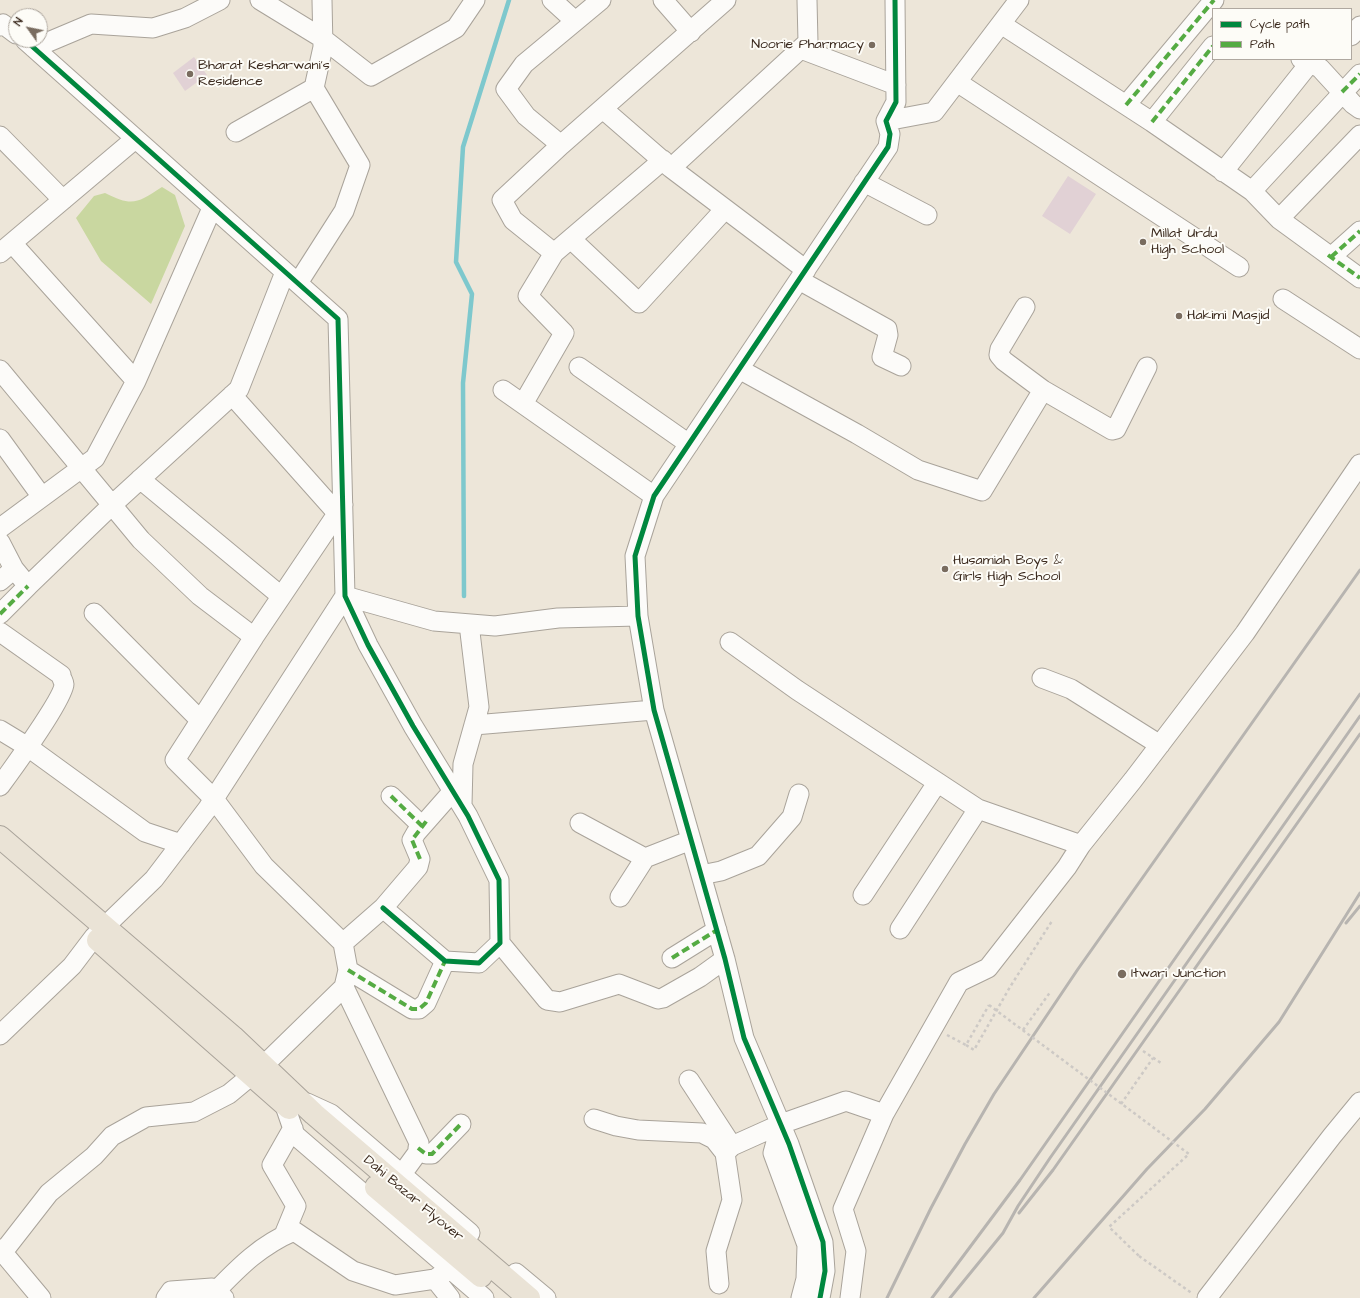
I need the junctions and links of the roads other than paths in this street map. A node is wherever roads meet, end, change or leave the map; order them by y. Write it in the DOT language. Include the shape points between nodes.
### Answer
graph roads {
  1 [pos="220,0"];
  2 [pos="260,0"];
  3 [pos="322,0"];
  4 [pos="475,0"];
  5 [pos="552,0"];
  6 [pos="601,0"];
  7 [pos="663,0"];
  8 [pos="726,0"];
  9 [pos="807,0"];
  10 [pos="895,0"];
  11 [pos="1020,0"];
  12 [pos="1214,0"];
  13 [pos="1226,8"];
  14 [pos="575,21"];
  15 [pos="1001,24"];
  16 [pos="1360,26"];
  17 [pos="691,32"];
  18 [pos="1352,35"];
  19 [pos="48,38"];
  20 [pos="322,38"];
  21 [pos="1212,47"];
  22 [pos="33,48"];
  23 [pos="801,49"];
  24 [pos="1315,63"];
  25 [pos="1360,74"];
  26 [pos="957,82"];
  27 [pos="896,85"];
  28 [pos="314,88"];
  29 [pos="1342,92"];
  30 [pos="1126,105"];
  31 [pos="603,109"];
  32 [pos="1360,109"];
  33 [pos="886,121"];
  34 [pos="1152,122"];
  35 [pos="236,132"];
  36 [pos="1360,135"];
  37 [pos="0,138"];
  38 [pos="135,139"];
  39 [pos="562,146"];
  40 [pos="667,164"];
  41 [pos="1223,172"];
  42 [pos="864,182"];
  43 [pos="1252,191"];
  44 [pos="63,200"];
  45 [pos="212,208"];
  46 [pos="725,208"];
  47 [pos="927,215"];
  48 [pos="1279,220"];
  49 [pos="1360,231"];
  50 [pos="571,239"];
  51 [pos="6,248"];
  52 [pos="554,253"];
  53 [pos="1331,257"];
  54 [pos="1239,267"];
  55 [pos="802,275"];
  56 [pos="291,278"];
  57 [pos="1360,278"];
  58 [pos="1283,299"];
  59 [pos="1025,306"];
  60 [pos="1360,348"];
  61 [pos="901,366"];
  62 [pos="579,367"];
  63 [pos="1147,368"];
  64 [pos="739,369"];
  65 [pos="0,370"];
  66 [pos="136,381"];
  67 [pos="503,390"];
  68 [pos="1043,390"];
  69 [pos="232,395"];
  70 [pos="523,404"];
  71 [pos="0,439"];
  72 [pos="689,444"];
  73 [pos="1360,464"];
  74 [pos="82,468"];
  75 [pos="140,479"];
  76 [pos="654,496"];
  77 [pos="42,497"];
  78 [pos="112,505"];
  79 [pos="340,509"];
  80 [pos="0,528"];
  81 [pos="0,542"];
  82 [pos="14,569"];
  83 [pos="0,581"];
  84 [pos="28,586"];
  85 [pos="281,596"];
  86 [pos="345,596"];
  87 [pos="94,613"];
  88 [pos="0,614"];
  89 [pos="638,616"];
  90 [pos="469,624"];
  91 [pos="0,632"];
  92 [pos="254,637"];
  93 [pos="730,642"];
  94 [pos="1042,678"];
  95 [pos="654,710"];
  96 [pos="200,720"];
  97 [pos="474,725"];
  98 [pos="0,730"];
  99 [pos="1160,745"];
  100 [pos="28,747"];
  101 [pos="938,784"];
  102 [pos="0,786"];
  103 [pos="799,794"];
  104 [pos="391,796"];
  105 [pos="457,798"];
  106 [pos="214,799"];
  107 [pos="978,809"];
  108 [pos="580,823"];
  109 [pos="422,826"];
  110 [pos="0,837"];
  111 [pos="691,840"];
  112 [pos="181,844"];
  113 [pos="1081,845"];
  114 [pos="0,853"];
  115 [pos="645,858"];
  116 [pos="701,875"];
  117 [pos="863,895"];
  118 [pos="620,897"];
  119 [pos="383,908"];
  120 [pos="900,929"];
  121 [pos="717,930"];
  122 [pos="100,932"];
  123 [pos="343,943"];
  124 [pos="500,943"];
  125 [pos="672,958"];
  126 [pos="725,959"];
  127 [pos="445,961"];
  128 [pos="346,978"];
  129 [pos="0,1035"];
  130 [pos="258,1071"];
  131 [pos="689,1080"];
  132 [pos="291,1101"];
  133 [pos="1360,1102"];
  134 [pos="884,1114"];
  135 [pos="594,1118"];
  136 [pos="304,1122"];
  137 [pos="461,1124"];
  138 [pos="781,1124"];
  139 [pos="418,1148"];
  140 [pos="729,1149"];
  141 [pos="402,1174"];
  142 [pos="284,1235"];
  143 [pos="2,1251"];
  144 [pos="442,1274"];
  145 [pos="719,1284"];
  146 [pos="220,1295"];
  147 [pos="1210,1296"];
  148 [pos="42,1298"];
  149 [pos="166,1298"];
  150 [pos="450,1298"];
  151 [pos="484,1298"];
  152 [pos="508,1298"];
  153 [pos="529,1298"];
  154 [pos="546,1298"];
  155 [pos="801,1298"];
  156 [pos="820,1298"];
  157 [pos="850,1298"];
  1 -- 19 [label="street" via="185,18 153,28 91,24"];
  2 -- 20 [label="street"];
  3 -- 20 [label="street"];
  4 -- 20 [label="street" via="456,28 371,76"];
  5 -- 14 [label="street"];
  6 -- 14 [label="street"];
  7 -- 17 [label="street"];
  8 -- 17 [label="street"];
  9 -- 23 [label="street" via="808,42"];
  10 -- 27 [label="street"];
  11 -- 15 [label="street"];
  12 -- 13 [label="street"];
  12 -- 30 [label="street"];
  14 -- 39 [label="street" via="524,64 506,89 526,116"];
  15 -- 26 [label="street"];
  15 -- 30 [label="street"];
  16 -- 18 [label="street"];
  17 -- 31 [label="street"];
  20 -- 28 [label="street" via="323,47"];
  21 -- 34 [label="street"];
  22 -- 38 [label="street"];
  23 -- 27 [label="street"];
  23 -- 40 [label="street"];
  24 -- 29 [label="street"];
  24 -- 41 [label="street"];
  25 -- 29 [label="street"];
  26 -- 33 [label="street" via="934,112"];
  26 -- 54 [label="street"];
  27 -- 33 [label="street" via="896,102"];
  28 -- 35 [label="street"];
  28 -- 56 [label="street" via="360,165 344,210"];
  29 -- 32 [label="street"];
  29 -- 43 [label="street"];
  30 -- 34 [label="street"];
  31 -- 39 [label="street"];
  31 -- 40 [label="street"];
  33 -- 42 [label="street" via="890,134 888,147"];
  34 -- 41 [label="street"];
  36 -- 48 [label="street"];
  37 -- 44 [label="street"];
  38 -- 44 [label="street"];
  38 -- 45 [label="street"];
  39 -- 52 [label="street" via="502,200 513,220"];
  40 -- 46 [label="street"];
  40 -- 50 [label="street"];
  41 -- 43 [label="street"];
  42 -- 47 [label="street"];
  42 -- 55 [label="street"];
  43 -- 48 [label="street"];
  44 -- 51 [label="street"];
  45 -- 56 [label="street"];
  45 -- 66 [label="street"];
  46 -- 50 [label="street" via="638,303"];
  46 -- 55 [label="street"];
  48 -- 53 [label="street"];
  49 -- 53 [label="street"];
  50 -- 52 [label="street"];
  51 -- 66 [label="street"];
  52 -- 70 [label="street" via="528,296 564,333"];
  53 -- 57 [label="street"];
  55 -- 61 [label="street" via="887,330 882,357"];
  55 -- 64 [label="street"];
  56 -- 69 [label="street" via="240,389"];
  56 -- 79 [label="street" via="338,320"];
  58 -- 60 [label="street"];
  59 -- 68 [label="street" via="999,355"];
  62 -- 72 [label="street"];
  63 -- 68 [label="street" via="1116,429 1112,430"];
  64 -- 68 [label="street" via="918,470 982,491"];
  64 -- 72 [label="street"];
  65 -- 74 [label="street"];
  66 -- 74 [label="street" via="95,458"];
  67 -- 70 [label="street"];
  69 -- 75 [label="street"];
  69 -- 79 [label="street"];
  70 -- 76 [label="street"];
  71 -- 77 [label="street"];
  72 -- 76 [label="street"];
  73 -- 99 [label="street" via="1245,634"];
  74 -- 77 [label="street"];
  74 -- 78 [label="street"];
  75 -- 78 [label="street"];
  75 -- 85 [label="street"];
  76 -- 89 [label="street" via="635,556"];
  77 -- 80 [label="street"];
  78 -- 84 [label="street"];
  78 -- 92 [label="street" via="140,540 200,596"];
  79 -- 85 [label="street"];
  79 -- 86 [label="street"];
  81 -- 82 [label="street"];
  82 -- 83 [label="street"];
  82 -- 84 [label="street"];
  84 -- 88 [label="street"];
  85 -- 92 [label="street"];
  86 -- 90 [label="street" via="434,621"];
  86 -- 105 [label="street" via="368,645"];
  86 -- 106 [label="street"];
  87 -- 96 [label="street"];
  89 -- 90 [label="street" via="558,618 495,626"];
  89 -- 95 [label="street"];
  90 -- 97 [label="street" via="479,707"];
  91 -- 100 [label="street" via="61,675 64,684 60,697"];
  92 -- 96 [label="street"];
  93 -- 101 [label="street"];
  94 -- 99 [label="street" via="1071,689"];
  95 -- 97 [label="street"];
  95 -- 111 [label="street"];
  96 -- 106 [label="street" via="175,760"];
  97 -- 105 [label="street"];
  98 -- 100 [label="street"];
  99 -- 113 [label="street"];
  100 -- 102 [label="street"];
  100 -- 112 [label="street" via="145,832"];
  101 -- 107 [label="street"];
  101 -- 117 [label="street"];
  103 -- 116 [label="street" via="792,817 758,856 721,871"];
  104 -- 109 [label="street"];
  105 -- 109 [label="street"];
  105 -- 124 [label="street" via="499,880"];
  106 -- 112 [label="street"];
  106 -- 123 [label="street" via="264,866"];
  107 -- 113 [label="street"];
  107 -- 120 [label="street"];
  108 -- 115 [label="street"];
  109 -- 119 [label="street" via="412,840 420,859 418,868"];
  110 -- 122 [label="main road"];
  111 -- 115 [label="street"];
  111 -- 116 [label="street"];
  112 -- 122 [label="street" via="154,879"];
  113 -- 134 [label="street" via="1067,867 988,968 959,982"];
  114 -- 122 [label="main road"];
  115 -- 118 [label="street"];
  116 -- 121 [label="street"];
  119 -- 123 [label="street"];
  119 -- 127 [label="street"];
  121 -- 125 [label="street"];
  121 -- 126 [label="street"];
  122 -- 129 [label="street" via="72,966"];
  122 -- 130 [label="main road, Dahi Bazar Flyover"];
  123 -- 128 [label="street"];
  124 -- 126 [label="street" via="547,1000 560,1002 619,984 658,999 663,998"];
  124 -- 127 [label="street" via="479,963"];
  126 -- 138 [label="street" via="744,1038"];
  127 -- 128 [label="street" via="426,1003 419,1009 412,1009"];
  128 -- 130 [label="street"];
  128 -- 139 [label="street" via="419,1143"];
  130 -- 132 [label="main road, Dahi Bazar Flyover"];
  130 -- 143 [label="street" via="228,1094 194,1112 146,1117 112,1136 94,1156 49,1193"];
  131 -- 140 [label="street"];
  132 -- 136 [label="main road, Dahi Bazar Flyover"];
  132 -- 141 [label="street" via="331,1114"];
  133 -- 147 [label="street"];
  134 -- 138 [label="street" via="846,1101"];
  134 -- 157 [label="street" via="843,1209 856,1250"];
  135 -- 140 [label="street" via="638,1130 702,1133"];
  136 -- 142 [label="street" via="272,1165 296,1206"];
  136 -- 144 [label="street" via="295,1135"];
  136 -- 152 [label="main road, Dahi Bazar Flyover" via="405,1212"];
  136 -- 153 [label="main road, Dahi Bazar Flyover"];
  137 -- 139 [label="street" via="432,1154 426,1154"];
  138 -- 140 [label="street"];
  138 -- 155 [label="street" via="773,1153 807,1245 806,1279"];
  138 -- 156 [label="street" via="824,1242 825,1271"];
  139 -- 141 [label="street" via="418,1152"];
  140 -- 145 [label="street" via="732,1200 716,1251"];
  141 -- 154 [label="street"];
  142 -- 144 [label="street" via="294,1231 353,1270 395,1284"];
  142 -- 146 [label="street" via="245,1260"];
  143 -- 148 [label="street"];
  144 -- 150 [label="street"];
  144 -- 151 [label="street"];
  146 -- 149 [label="street" via="212,1288 171,1291"];
}
